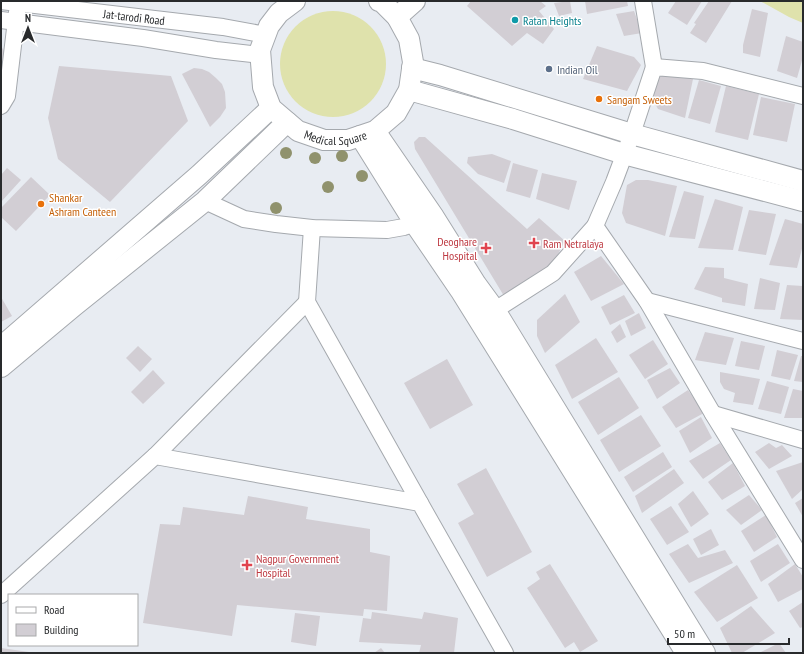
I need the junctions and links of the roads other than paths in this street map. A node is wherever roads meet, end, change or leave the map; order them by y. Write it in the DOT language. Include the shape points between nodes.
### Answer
graph roads {
  1 [pos="1,1"];
  2 [pos="295,1"];
  3 [pos="381,1"];
  4 [pos="415,1"];
  5 [pos="643,1"];
  6 [pos="18,3"];
  7 [pos="42,4"];
  8 [pos="397,17"];
  9 [pos="9,21"];
  10 [pos="40,25"];
  11 [pos="266,34"];
  12 [pos="260,56"];
  13 [pos="654,67"];
  14 [pos="412,68"];
  15 [pos="409,90"];
  16 [pos="803,96"];
  17 [pos="1,106"];
  18 [pos="271,108"];
  19 [pos="287,122"];
  20 [pos="367,133"];
  21 [pos="632,134"];
  22 [pos="624,154"];
  23 [pos="803,181"];
  24 [pos="205,201"];
  25 [pos="803,201"];
  26 [pos="434,217"];
  27 [pos="415,224"];
  28 [pos="595,226"];
  29 [pos="312,228"];
  30 [pos="647,301"];
  31 [pos="307,302"];
  32 [pos="486,314"];
  33 [pos="803,341"];
  34 [pos="1,347"];
  35 [pos="1,367"];
  36 [pos="713,414"];
  37 [pos="803,440"];
  38 [pos="155,456"];
  39 [pos="420,503"];
  40 [pos="803,560"];
  41 [pos="1,595"];
  42 [pos="505,653"];
  43 [pos="686,653"];
  44 [pos="705,653"];
  1 -- 6 [label="street, Jat-tarodi Road"];
  2 -- 11 [label="main road, Medical Square" via="279,13"];
  3 -- 8 [label="main road, Medical Square"];
  4 -- 8 [label="main road"];
  5 -- 13 [label="street"];
  6 -- 7 [label="street, Jat-tarodi Road"];
  6 -- 9 [label="street"];
  7 -- 10 [label="street"];
  7 -- 11 [label="street, Jat-tarodi Road"];
  8 -- 14 [label="main road, Medical Square" via="409,39"];
  9 -- 10 [label="street"];
  9 -- 17 [label="street" via="7,96"];
  10 -- 12 [label="street"];
  11 -- 12 [label="main road, Medical Square"];
  12 -- 18 [label="main road, Medical Square" via="263,87"];
  13 -- 16 [label="street" via="703,70"];
  13 -- 21 [label="street"];
  14 -- 15 [label="main road, Medical Square"];
  14 -- 21 [label="main road"];
  15 -- 20 [label="main road, Medical Square" via="396,113"];
  15 -- 22 [label="main road"];
  18 -- 19 [label="main road, Medical Square"];
  18 -- 34 [label="main road" via="199,175"];
  19 -- 20 [label="main road, Medical Square" via="298,131 324,140 348,140"];
  19 -- 24 [label="main road"];
  20 -- 26 [label="main road"];
  20 -- 27 [label="main road"];
  21 -- 22 [label="street"];
  21 -- 23 [label="main road"];
  22 -- 25 [label="main road"];
  22 -- 28 [label="street"];
  24 -- 29 [label="street" via="244,219"];
  24 -- 35 [label="main road"];
  26 -- 27 [label="street"];
  26 -- 32 [label="main road" via="476,284"];
  27 -- 29 [label="street" via="387,230"];
  27 -- 32 [label="main road"];
  28 -- 30 [label="street"];
  28 -- 32 [label="street" via="553,273"];
  29 -- 31 [label="street"];
  30 -- 33 [label="street"];
  30 -- 36 [label="street"];
  31 -- 38 [label="street"];
  31 -- 39 [label="street"];
  32 -- 43 [label="main road"];
  32 -- 44 [label="main road"];
  36 -- 37 [label="street"];
  36 -- 40 [label="street"];
  38 -- 39 [label="street"];
  38 -- 41 [label="street"];
  39 -- 42 [label="street"];
}
